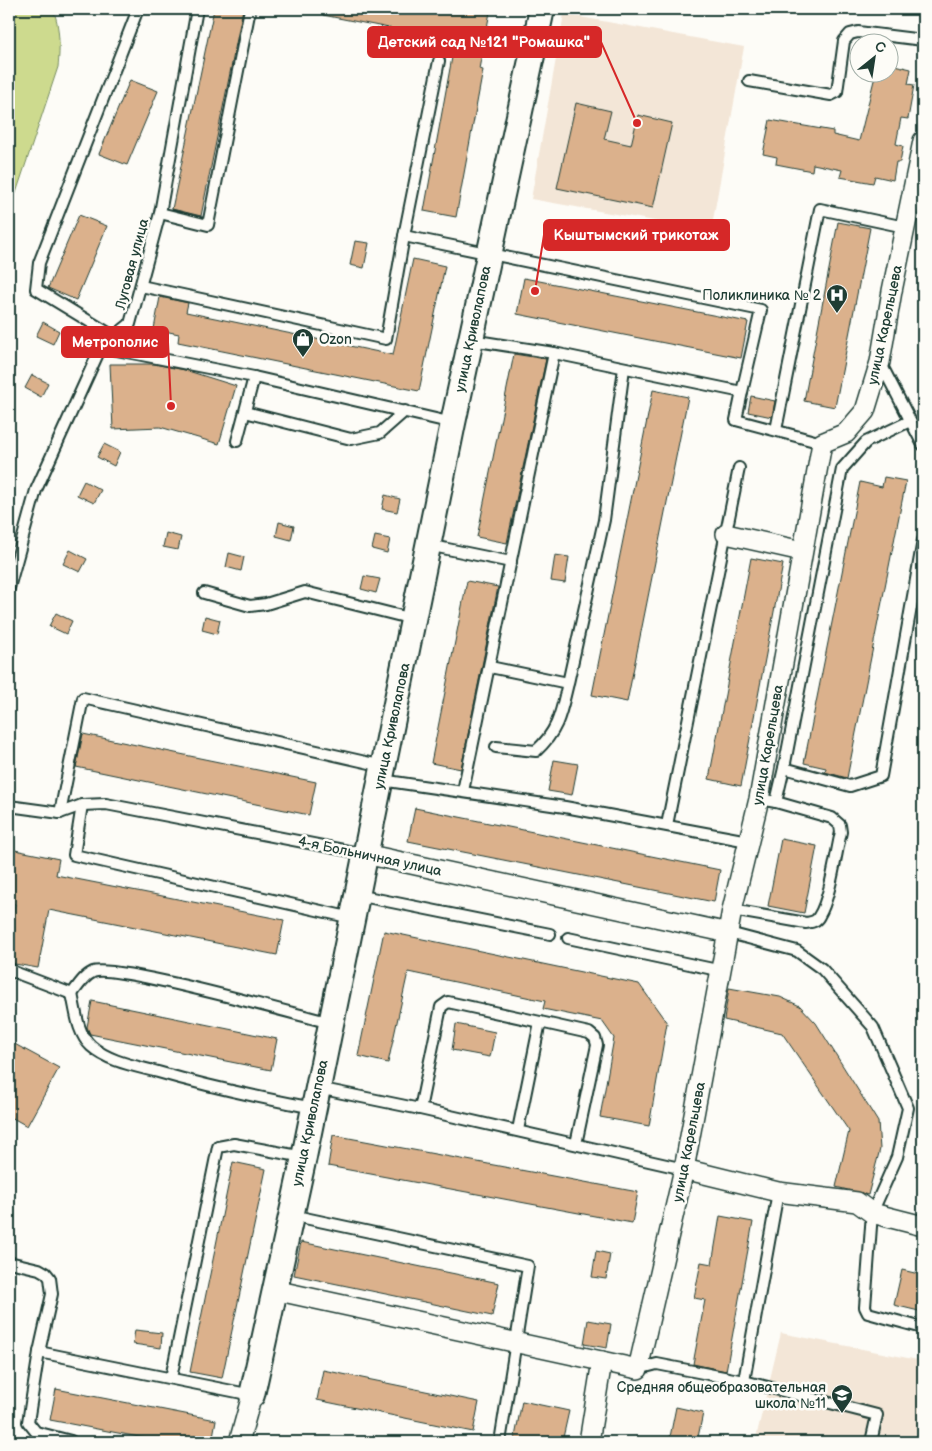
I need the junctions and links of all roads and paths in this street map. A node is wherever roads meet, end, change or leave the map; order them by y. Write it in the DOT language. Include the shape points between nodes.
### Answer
graph roads {
  1 [pos="138,9"];
  2 [pos="197,9"];
  3 [pos="250,9"];
  4 [pos="542,9"];
  5 [pos="923,40"];
  6 [pos="439,61"];
  7 [pos="749,81"];
  8 [pos="923,141"];
  9 [pos="160,213"];
  10 [pos="905,226"];
  11 [pos="404,236"];
  12 [pos="488,254"];
  13 [pos="141,286"];
  14 [pos="116,337"];
  15 [pos="472,340"];
  16 [pos="101,347"];
  17 [pos="554,353"];
  18 [pos="880,362"];
  19 [pos="624,368"];
  20 [pos="254,377"];
  21 [pos="742,392"];
  22 [pos="405,411"];
  23 [pos="245,412"];
  24 [pos="910,421"];
  25 [pos="453,423"];
  26 [pos="776,430"];
  27 [pos="846,433"];
  28 [pos="237,440"];
  29 [pos="822,443"];
  30 [pos="864,443"];
  31 [pos="923,446"];
  32 [pos="739,468"];
  33 [pos="726,534"];
  34 [pos="923,540"];
  35 [pos="428,545"];
  36 [pos="802,552"];
  37 [pos="511,562"];
  38 [pos="9,588"];
  39 [pos="204,593"];
  40 [pos="413,619"];
  41 [pos="490,667"];
  42 [pos="568,683"];
  43 [pos="496,747"];
  44 [pos="784,768"];
  45 [pos="382,773"];
  46 [pos="463,791"];
  47 [pos="768,800"];
  48 [pos="82,805"];
  49 [pos="9,806"];
  50 [pos="60,813"];
  51 [pos="667,825"];
  52 [pos="748,841"];
  53 [pos="366,854"];
  54 [pos="355,906"];
  55 [pos="732,910"];
  56 [pos="729,933"];
  57 [pos="550,934"];
  58 [pos="568,938"];
  59 [pos="9,968"];
  60 [pos="722,971"];
  61 [pos="72,994"];
  62 [pos="540,1022"];
  63 [pos="331,1023"];
  64 [pos="316,1098"];
  65 [pos="420,1109"];
  66 [pos="518,1130"];
  67 [pos="576,1144"];
  68 [pos="304,1157"];
  69 [pos="684,1169"];
  70 [pos="778,1192"];
  71 [pos="872,1213"];
  72 [pos="291,1215"];
  73 [pos="923,1226"];
  74 [pos="9,1262"];
  75 [pos="274,1290"];
  76 [pos="923,1328"];
  77 [pos="516,1343"];
  78 [pos="39,1352"];
  79 [pos="602,1361"];
  80 [pos="638,1369"];
  81 [pos="171,1378"];
  82 [pos="744,1381"];
  83 [pos="252,1395"];
  84 [pos="72,1442"];
  85 [pos="239,1442"];
  86 [pos="500,1442"];
  87 [pos="589,1442"];
  88 [pos="871,1442"];
  1 -- 14 [label="lane" via="39,263 36,290"];
  2 -- 9 [label="lane, Луговая улица"];
  3 -- 9 [label="lane" via="208,225"];
  4 -- 12 [label="street, улица Криволапова"];
  5 -- 7 [label="lane" via="858,32 850,34 844,41 837,92 831,95"];
  6 -- 11 [label="lane"];
  8 -- 10 [label="street, улица Карельцева"];
  9 -- 13 [label="lane, Луговая улица"];
  10 -- 18 [label="street, улица Карельцева"];
  10 -- 26 [label="lane" via="820,210"];
  11 -- 12 [label="lane"];
  11 -- 13 [label="lane" via="386,339"];
  12 -- 15 [label="street, улица Криволапова"];
  12 -- 21 [label="lane" via="761,310"];
  13 -- 14 [label="lane, Луговая улица" via="130,324"];
  14 -- 16 [label="lane, Луговая улица"];
  15 -- 17 [label="lane"];
  15 -- 25 [label="street, улица Криволапова"];
  16 -- 20 [label="lane"];
  16 -- 38 [label="lane" via="36,490"];
  17 -- 19 [label="lane"];
  17 -- 37 [label="lane"];
  18 -- 24 [label="lane"];
  18 -- 27 [label="street, улица Карельцева" via="865,411"];
  19 -- 21 [label="lane"];
  19 -- 42 [label="lane" via="604,520"];
  20 -- 22 [label="lane"];
  20 -- 23 [label="lane"];
  21 -- 26 [label="lane" via="736,420"];
  22 -- 23 [label="lane" via="380,433 351,439"];
  22 -- 25 [label="lane"];
  23 -- 28 [label="lane"];
  24 -- 30 [label="lane"];
  24 -- 31 [label="lane"];
  25 -- 35 [label="street, улица Криволапова"];
  26 -- 29 [label="lane"];
  27 -- 29 [label="street, улица Карельцева"];
  27 -- 30 [label="lane"];
  29 -- 36 [label="street, улица Карельцева"];
  30 -- 44 [label="lane" via="842,469"];
  32 -- 33 [label="lane"];
  33 -- 36 [label="street"];
  33 -- 51 [label="lane"];
  34 -- 44 [label="lane" via="881,776 850,786"];
  35 -- 37 [label="lane"];
  35 -- 40 [label="street, улица Криволапова"];
  36 -- 47 [label="street, улица Карельцева"];
  37 -- 41 [label="lane"];
  39 -- 40 [label="lane" via="250,606 305,592"];
  40 -- 45 [label="street, улица Криволапова"];
  41 -- 42 [label="lane"];
  41 -- 46 [label="lane"];
  42 -- 43 [label="lane" via="559,720 550,739 536,752"];
  44 -- 47 [label="lane"];
  45 -- 46 [label="lane"];
  45 -- 50 [label="lane" via="83,698"];
  45 -- 53 [label="street, улица Криволапова"];
  46 -- 51 [label="lane"];
  47 -- 52 [label="street, улица Карельцева"];
  47 -- 55 [label="lane" via="832,818 840,825 831,880 819,916 813,922"];
  48 -- 50 [label="lane, 4-я Больничная улица"];
  48 -- 53 [label="lane, 4-я Больничная улица" via="106,804"];
  48 -- 54 [label="lane" via="74,855"];
  49 -- 50 [label="lane, 4-я Больничная улица"];
  51 -- 52 [label="lane"];
  52 -- 55 [label="street, улица Карельцева"];
  53 -- 54 [label="street, улица Криволапова"];
  53 -- 56 [label="street, 4-я Больничная улица"];
  54 -- 57 [label="lane"];
  54 -- 63 [label="street, улица Криволапова"];
  55 -- 56 [label="street, улица Карельцева"];
  56 -- 60 [label="street, улица Карельцева"];
  56 -- 71 [label="lane" via="797,951 822,969 873,1027 908,1108 897,1157"];
  58 -- 60 [label="lane"];
  59 -- 61 [label="lane"];
  60 -- 69 [label="street, улица Карельцева"];
  61 -- 63 [label="lane" via="94,971 104,971 152,978"];
  61 -- 64 [label="lane" via="78,1025 84,1037 115,1060 229,1092"];
  62 -- 65 [label="lane" via="445,1003 441,1007"];
  62 -- 66 [label="lane"];
  62 -- 67 [label="lane" via="589,1033 598,1045"];
  63 -- 64 [label="street, улица Криволапова"];
  64 -- 65 [label="lane"];
  64 -- 68 [label="street, улица Криволапова"];
  65 -- 66 [label="lane"];
  66 -- 67 [label="lane"];
  67 -- 69 [label="lane"];
  68 -- 72 [label="street, улица Криволапова"];
  68 -- 81 [label="lane" via="234,1144 218,1147"];
  69 -- 70 [label="street"];
  69 -- 80 [label="street, улица Карельцева"];
  70 -- 71 [label="street" via="857,1202"];
  70 -- 82 [label="lane"];
  71 -- 73 [label="street"];
  71 -- 76 [label="lane" via="865,1307 868,1313"];
  72 -- 75 [label="street, улица Криволапова"];
  72 -- 77 [label="lane" via="528,1266"];
  74 -- 78 [label="lane" via="39,1269 50,1278 52,1294"];
  75 -- 77 [label="street"];
  75 -- 83 [label="street, улица Криволапова"];
  77 -- 79 [label="street"];
  77 -- 86 [label="lane"];
  78 -- 81 [label="lane"];
  78 -- 84 [label="lane" via="28,1422 36,1432"];
  79 -- 80 [label="street"];
  79 -- 87 [label="street"];
  80 -- 82 [label="lane" via="656,1364"];
  81 -- 83 [label="lane"];
  82 -- 88 [label="lane" via="877,1415"];
  83 -- 85 [label="street, улица Криволапова"];
}
